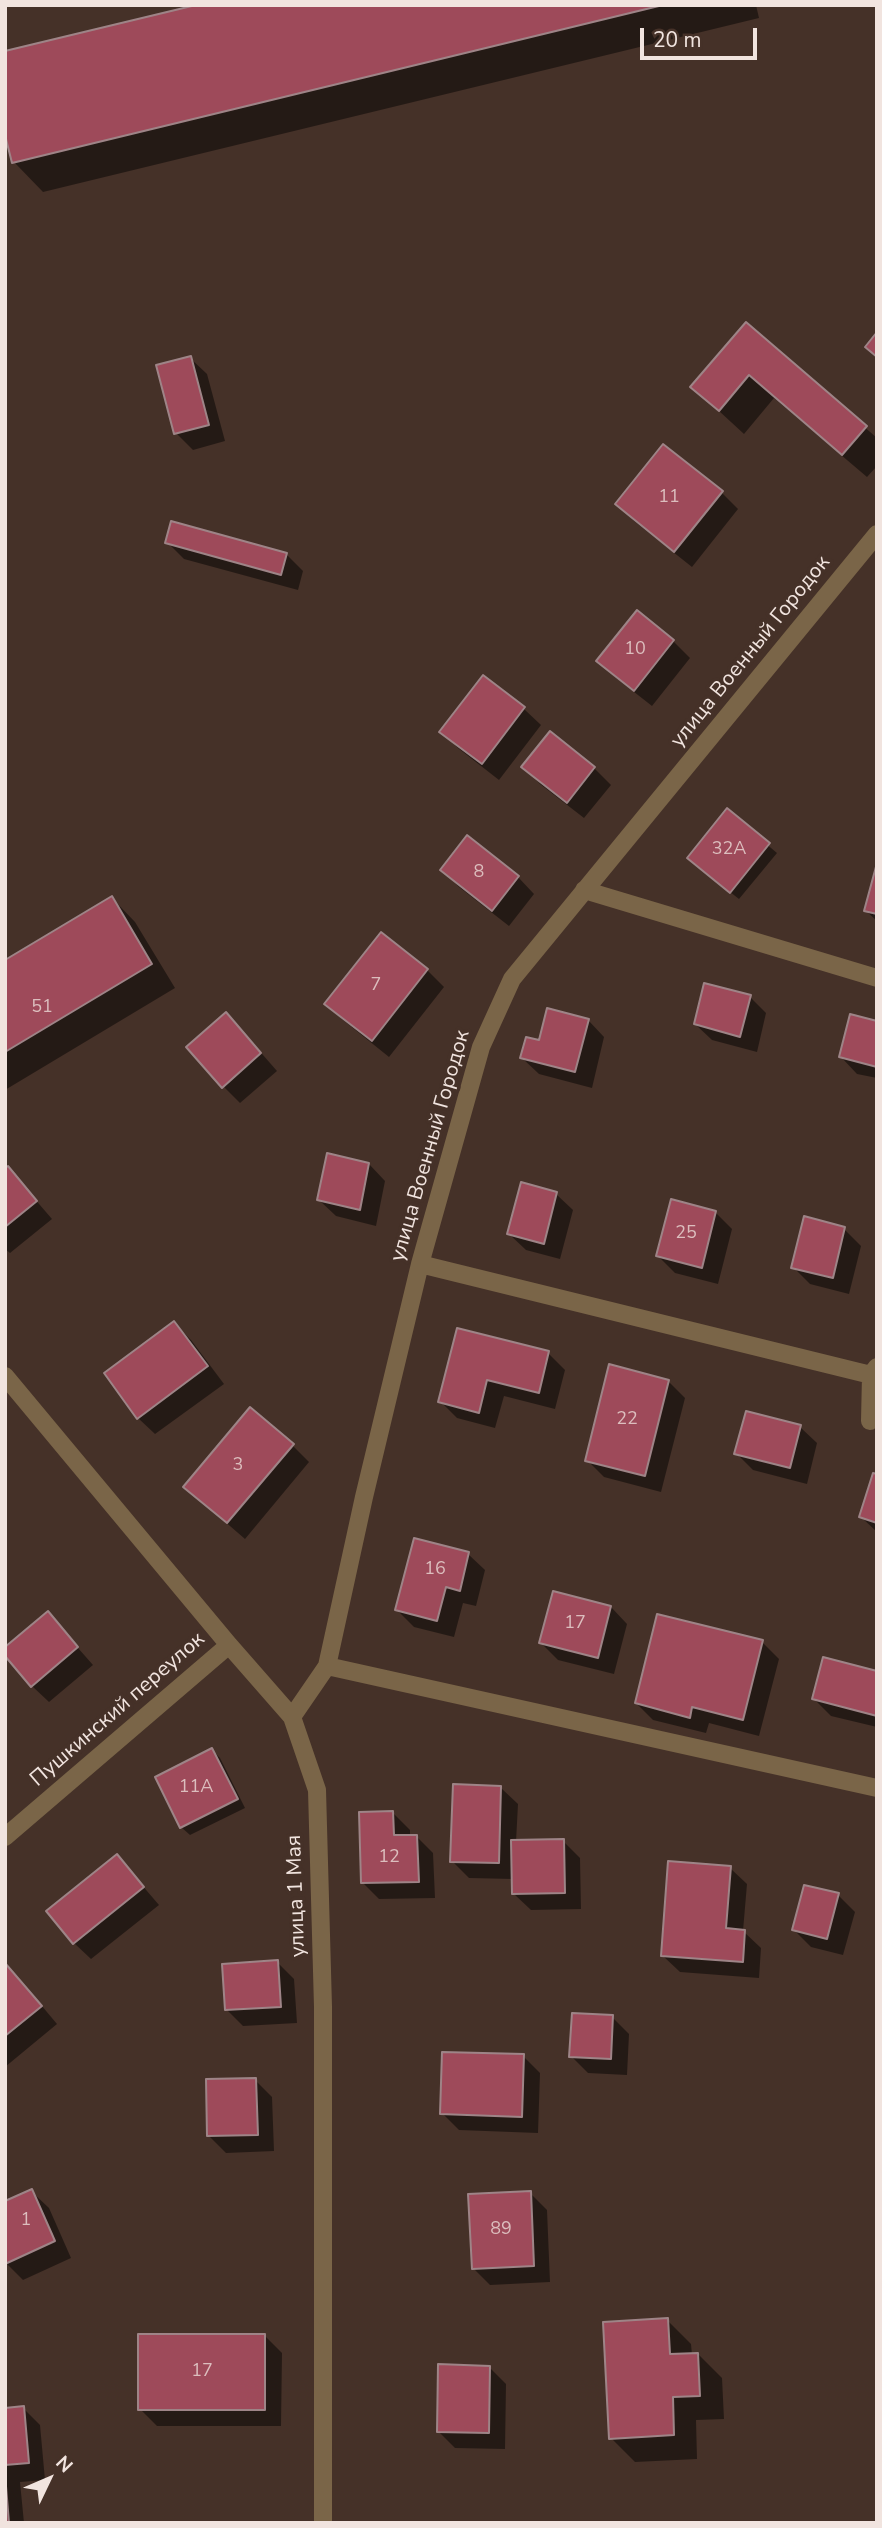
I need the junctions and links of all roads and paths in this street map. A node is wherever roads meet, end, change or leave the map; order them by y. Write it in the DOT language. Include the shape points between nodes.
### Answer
graph roads {
  1 [pos="877,534"];
  2 [pos="584,890"];
  3 [pos="877,978"];
  4 [pos="420,1264"];
  5 [pos="874,1371"];
  6 [pos="5,1376"];
  7 [pos="870,1421"];
  8 [pos="229,1645"];
  9 [pos="327,1666"];
  10 [pos="292,1717"];
  11 [pos="877,1788"];
  12 [pos="5,1837"];
  13 [pos="323,2523"];
  1 -- 2 [label="street, улица Военный Городок"];
  2 -- 3 [label="street"];
  2 -- 4 [label="street, улица Военный Городок" via="512,979 481,1047"];
  4 -- 5 [label="street"];
  4 -- 9 [label="street, улица Военный Городок"];
  5 -- 7 [label="street"];
  6 -- 8 [label="street, улица 1 Мая"];
  8 -- 10 [label="street, улица 1 Мая"];
  8 -- 12 [label="street, Пушкинский переулок"];
  9 -- 10 [label="street, улица Военный Городок"];
  9 -- 11 [label="street"];
  10 -- 13 [label="street, улица 1 Мая" via="317,1790 323,2007"];
}
